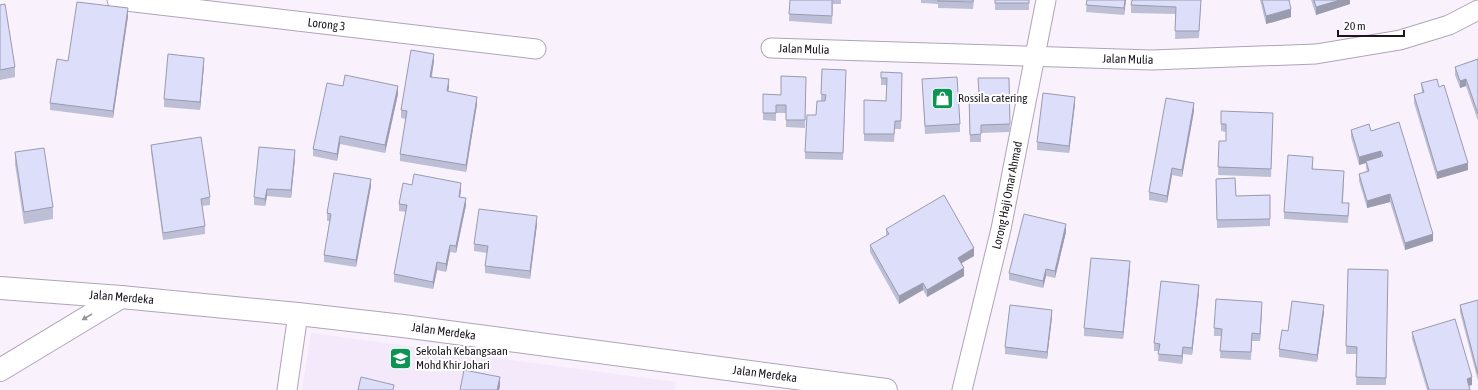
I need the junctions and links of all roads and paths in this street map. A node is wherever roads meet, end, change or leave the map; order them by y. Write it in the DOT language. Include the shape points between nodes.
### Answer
graph roads {
  1 [pos="117,0"];
  2 [pos="1046,0"];
  3 [pos="1478,10"];
  4 [pos="771,48"];
  5 [pos="536,49"];
  6 [pos="1036,57"];
  7 [pos="0,288"];
  8 [pos="121,297"];
  9 [pos="298,314"];
  10 [pos="0,370"];
  11 [pos="287,390"];
  12 [pos="886,390"];
  13 [pos="962,390"];
  1 -- 5 [label="street, Lorong 3"];
  2 -- 6 [label="street, Lorong Haji Omar Ahmad"];
  3 -- 6 [label="street, Jalan Mulia" via="1449,25 1400,40 1316,54 1152,60"];
  4 -- 6 [label="street, Jalan Mulia"];
  6 -- 13 [label="street, Lorong Haji Omar Ahmad" via="1002,229"];
  7 -- 8 [label="street, Jalan Merdeka"];
  8 -- 9 [label="street, Jalan Merdeka"];
  8 -- 10 [label="street, one-way"];
  9 -- 11 [label="street"];
  9 -- 12 [label="street, Jalan Merdeka"];
}
